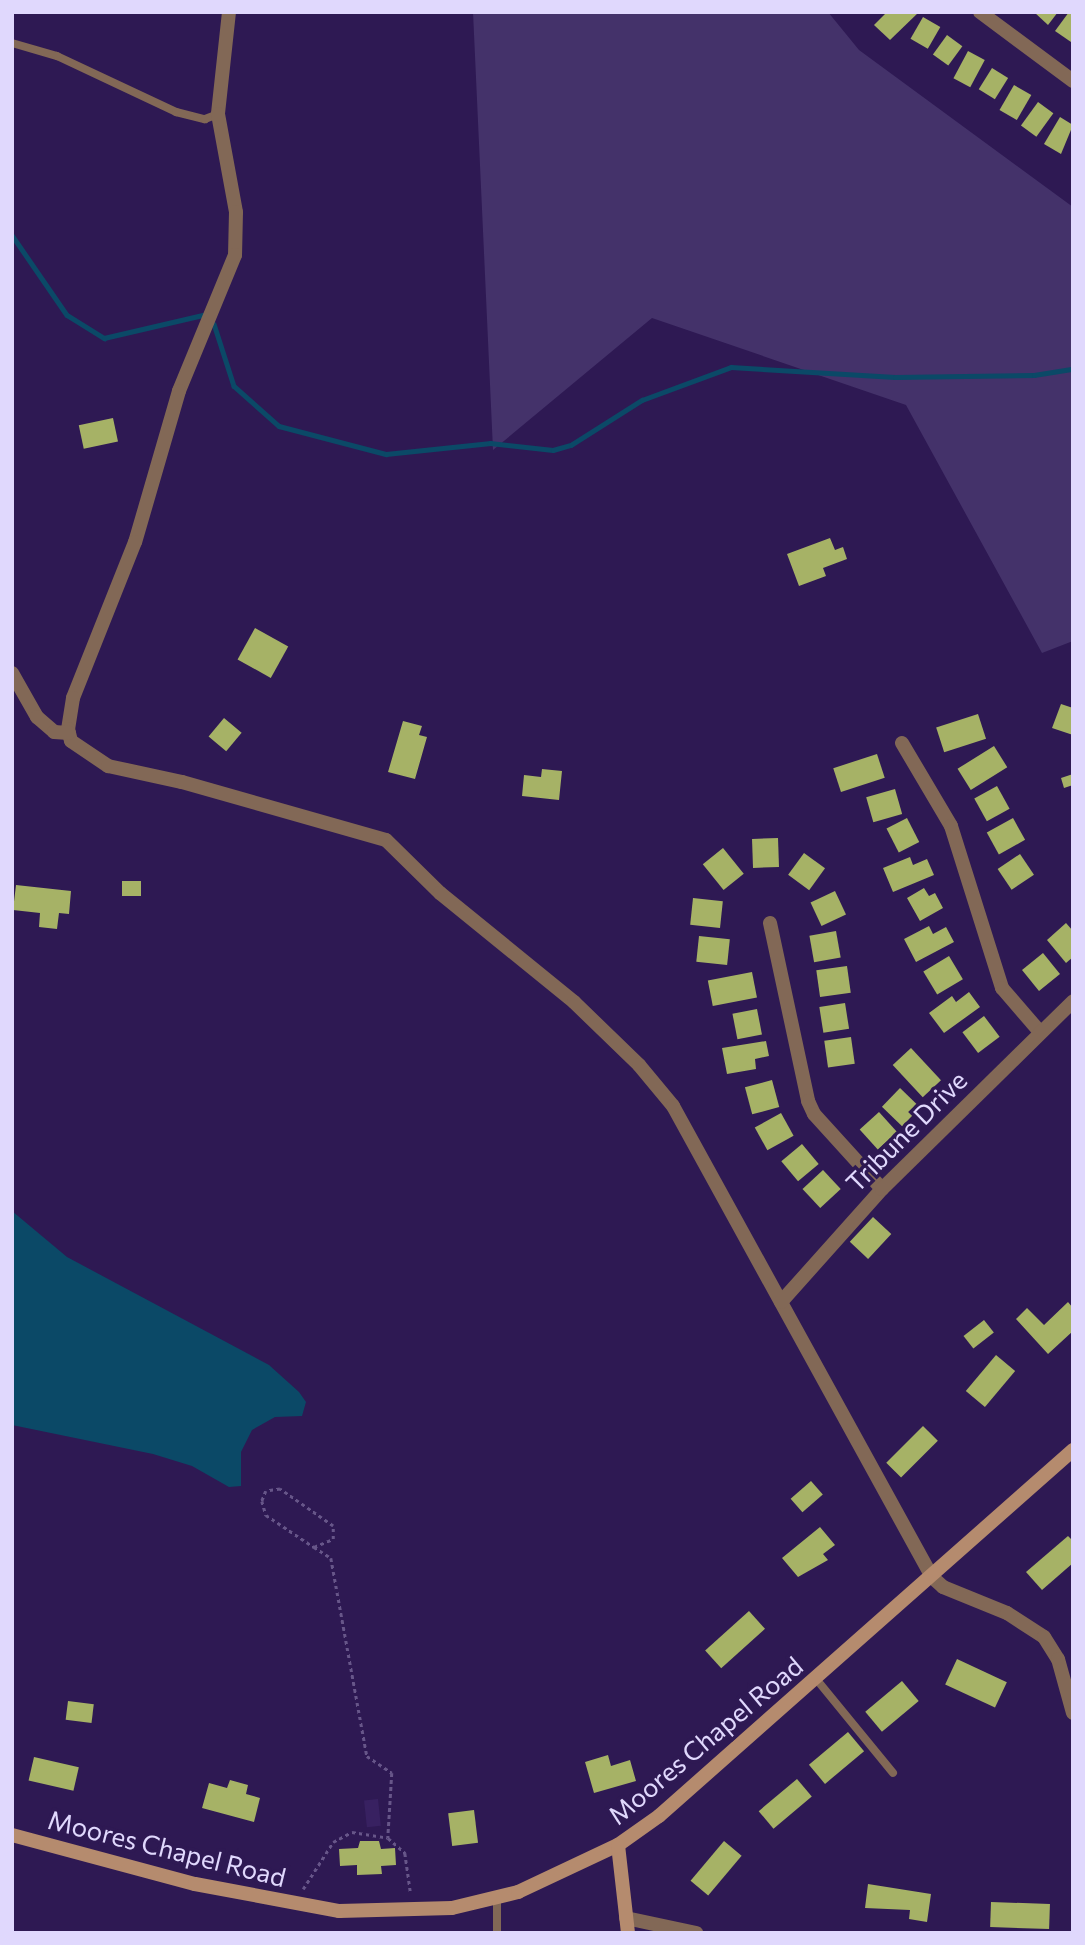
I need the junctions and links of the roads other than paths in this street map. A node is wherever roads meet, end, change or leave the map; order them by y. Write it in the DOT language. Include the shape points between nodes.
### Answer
graph roads {
  1 [pos="229,12"];
  2 [pos="980,12"];
  3 [pos="12,43"];
  4 [pos="1073,81"];
  5 [pos="218,114"];
  6 [pos="12,673"];
  7 [pos="69,733"];
  8 [pos="902,743"];
  9 [pos="770,923"];
  10 [pos="1073,1001"];
  11 [pos="1040,1032"];
  12 [pos="882,1189"];
  13 [pos="781,1301"];
  14 [pos="1073,1450"];
  15 [pos="932,1577"];
  16 [pos="817,1680"];
  17 [pos="1073,1713"];
  18 [pos="893,1773"];
  19 [pos="12,1835"];
  20 [pos="618,1845"];
  21 [pos="497,1899"];
  22 [pos="627,1926"];
  23 [pos="497,1933"];
  24 [pos="696,1933"];
  1 -- 5 [label="street"];
  2 -- 4 [label="street"];
  3 -- 5 [label="lane" via="57,56 176,112 205,119"];
  5 -- 7 [label="street" via="236,212 235,255 179,391 135,542 73,698"];
  6 -- 7 [label="street" via="37,717 54,732"];
  7 -- 13 [label="street" via="84,754 108,766 182,782 386,840 440,893 574,1002 639,1065 673,1106 769,1287"];
  8 -- 11 [label="street" via="951,827 1002,988"];
  9 -- 12 [label="street" via="808,1101 814,1114"];
  10 -- 11 [label="street, Tribune Drive"];
  11 -- 12 [label="street, Tribune Drive"];
  12 -- 13 [label="street, Tribune Drive"];
  13 -- 15 [label="street"];
  14 -- 15 [label="main road, Moores Chapel Road"];
  15 -- 16 [label="main road, Moores Chapel Road"];
  15 -- 17 [label="street" via="943,1587 1007,1613 1044,1637 1058,1659"];
  16 -- 18 [label="lane"];
  16 -- 20 [label="main road, Moores Chapel Road" via="659,1816"];
  19 -- 21 [label="main road, Moores Chapel Road" via="293,1905 414,1912"];
  20 -- 21 [label="main road, Moores Chapel Road" via="567,1872"];
  20 -- 22 [label="main road"];
  21 -- 23 [label="lane"];
  22 -- 24 [label="street"];
}
